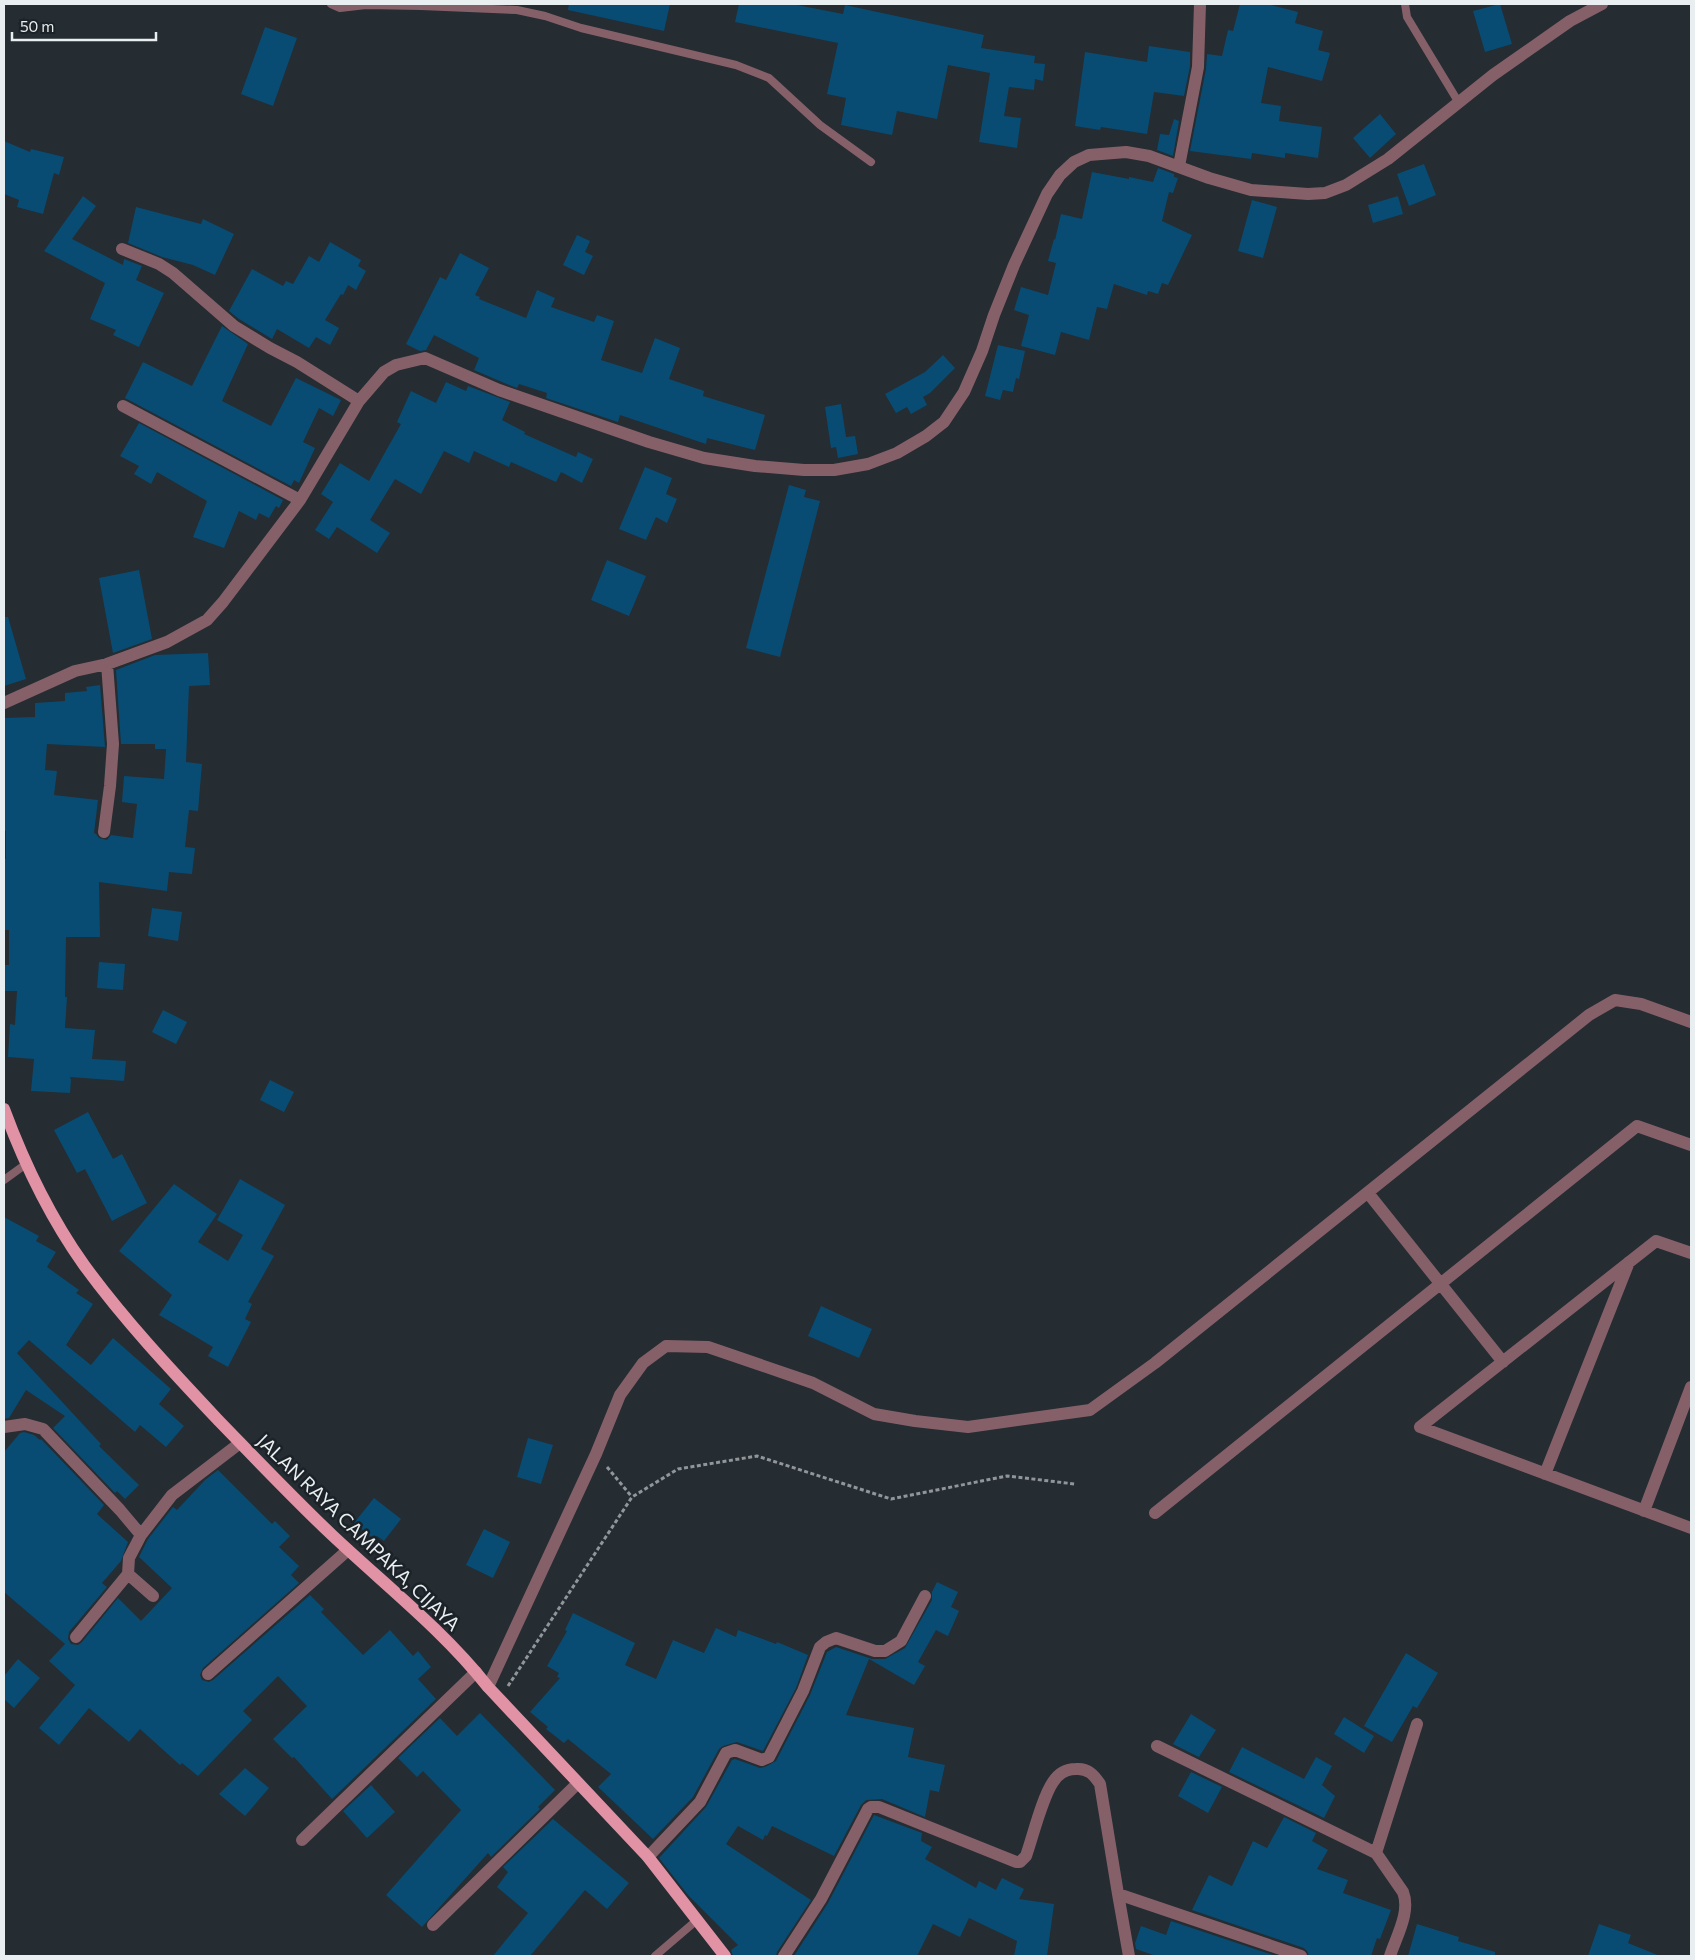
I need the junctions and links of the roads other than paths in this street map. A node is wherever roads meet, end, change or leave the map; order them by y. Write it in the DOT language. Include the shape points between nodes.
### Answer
graph roads {
  1 [pos="331,4"];
  2 [pos="1200,4"];
  3 [pos="1405,4"];
  4 [pos="1602,4"];
  5 [pos="1459,103"];
  6 [pos="870,162"];
  7 [pos="1179,166"];
  8 [pos="122,249"];
  9 [pos="359,401"];
  10 [pos="124,406"];
  11 [pos="300,500"];
  12 [pos="107,664"];
  13 [pos="4,704"];
  14 [pos="104,832"];
  15 [pos="1691,1022"];
  16 [pos="4,1109"];
  17 [pos="1691,1145"];
  18 [pos="26,1164"];
  19 [pos="4,1180"];
  20 [pos="1368,1193"];
  21 [pos="1691,1253"];
  22 [pos="1629,1262"];
  23 [pos="1440,1283"];
  24 [pos="1503,1362"];
  25 [pos="1691,1387"];
  26 [pos="4,1427"];
  27 [pos="240,1443"];
  28 [pos="1545,1474"];
  29 [pos="1644,1511"];
  30 [pos="1155,1513"];
  31 [pos="1691,1528"];
  32 [pos="141,1535"];
  33 [pos="348,1550"];
  34 [pos="128,1574"];
  35 [pos="153,1596"];
  36 [pos="925,1596"];
  37 [pos="76,1636"];
  38 [pos="476,1672"];
  39 [pos="208,1674"];
  40 [pos="488,1687"];
  41 [pos="1417,1724"];
  42 [pos="1157,1746"];
  43 [pos="578,1783"];
  44 [pos="302,1840"];
  45 [pos="1376,1854"];
  46 [pos="648,1857"];
  47 [pos="1118,1894"];
  48 [pos="697,1920"];
  49 [pos="433,1925"];
  50 [pos="655,1956"];
  51 [pos="725,1956"];
  52 [pos="784,1956"];
  53 [pos="1129,1956"];
  54 [pos="1301,1956"];
  55 [pos="1390,1956"];
  1 -- 6 [label="lane" via="340,8 366,5 516,10 736,65 769,78 820,125"];
  2 -- 7 [label="street" via="1198,67"];
  3 -- 5 [label="lane" via="1408,17"];
  4 -- 5 [label="street" via="1570,20"];
  5 -- 7 [label="street" via="1388,159 1346,186 1325,192 1251,190"];
  7 -- 9 [label="street" via="1149,156 1108,152 1074,162 1060,175 1047,194 1014,265 964,392 944,422 926,436 897,453 868,464 834,470 804,470 704,458 499,390 425,358 396,365 384,372"];
  8 -- 9 [label="street" via="159,264 234,326"];
  9 -- 11 [label="street"];
  10 -- 11 [label="street"];
  11 -- 12 [label="street" via="207,620 167,642"];
  12 -- 13 [label="street" via="74,671"];
  12 -- 14 [label="street" via="113,744"];
  15 -- 20 [label="street" via="1641,1004 1615,1000 1588,1015"];
  16 -- 18 [label="main road, JALAN RAYA CAMPAKA, CIJAYA"];
  17 -- 23 [label="street" via="1637,1126"];
  18 -- 19 [label="lane"];
  18 -- 27 [label="main road, JALAN RAYA CAMPAKA, CIJAYA" via="53,1216 84,1264 134,1327"];
  20 -- 23 [label="street"];
  20 -- 40 [label="street" via="1155,1363 1090,1410 968,1427 915,1422 874,1414 813,1383 708,1347 666,1346 643,1363 620,1395"];
  21 -- 22 [label="street" via="1656,1241"];
  22 -- 24 [label="street"];
  22 -- 28 [label="street"];
  23 -- 24 [label="street"];
  23 -- 30 [label="street"];
  24 -- 28 [label="street" via="1420,1427"];
  25 -- 29 [label="street"];
  26 -- 32 [label="street" via="25,1424 42,1428"];
  27 -- 32 [label="street" via="172,1495"];
  27 -- 33 [label="main road, JALAN RAYA CAMPAKA, CIJAYA"];
  28 -- 29 [label="street"];
  29 -- 31 [label="street"];
  32 -- 34 [label="street" via="129,1558"];
  33 -- 38 [label="main road, JALAN RAYA CAMPAKA, CIJAYA"];
  33 -- 39 [label="street"];
  34 -- 35 [label="street"];
  34 -- 37 [label="street"];
  36 -- 46 [label="street" via="901,1642 885,1651 875,1651 836,1638 820,1647 803,1691 769,1757 762,1760 735,1750 726,1753 700,1802"];
  38 -- 40 [label="main road, JALAN RAYA CAMPAKA, CIJAYA"];
  38 -- 44 [label="street"];
  40 -- 43 [label="main road, JALAN RAYA CAMPAKA, CIJAYA"];
  41 -- 45 [label="street"];
  42 -- 45 [label="street"];
  43 -- 46 [label="main road, JALAN RAYA CAMPAKA, CIJAYA"];
  43 -- 49 [label="street"];
  45 -- 55 [label="street" via="1406,1898 1405,1913"];
  46 -- 48 [label="main road, JALAN RAYA CAMPAKA, CIJAYA"];
  47 -- 52 [label="street" via="1100,1784 1088,1771 1069,1769 1053,1781 1026,1856 1020,1862 879,1807 871,1807 822,1899"];
  47 -- 53 [label="street"];
  47 -- 54 [label="street"];
  48 -- 50 [label="lane"];
  48 -- 51 [label="main road, JALAN RAYA CAMPAKA, CIJAYA"];
}
